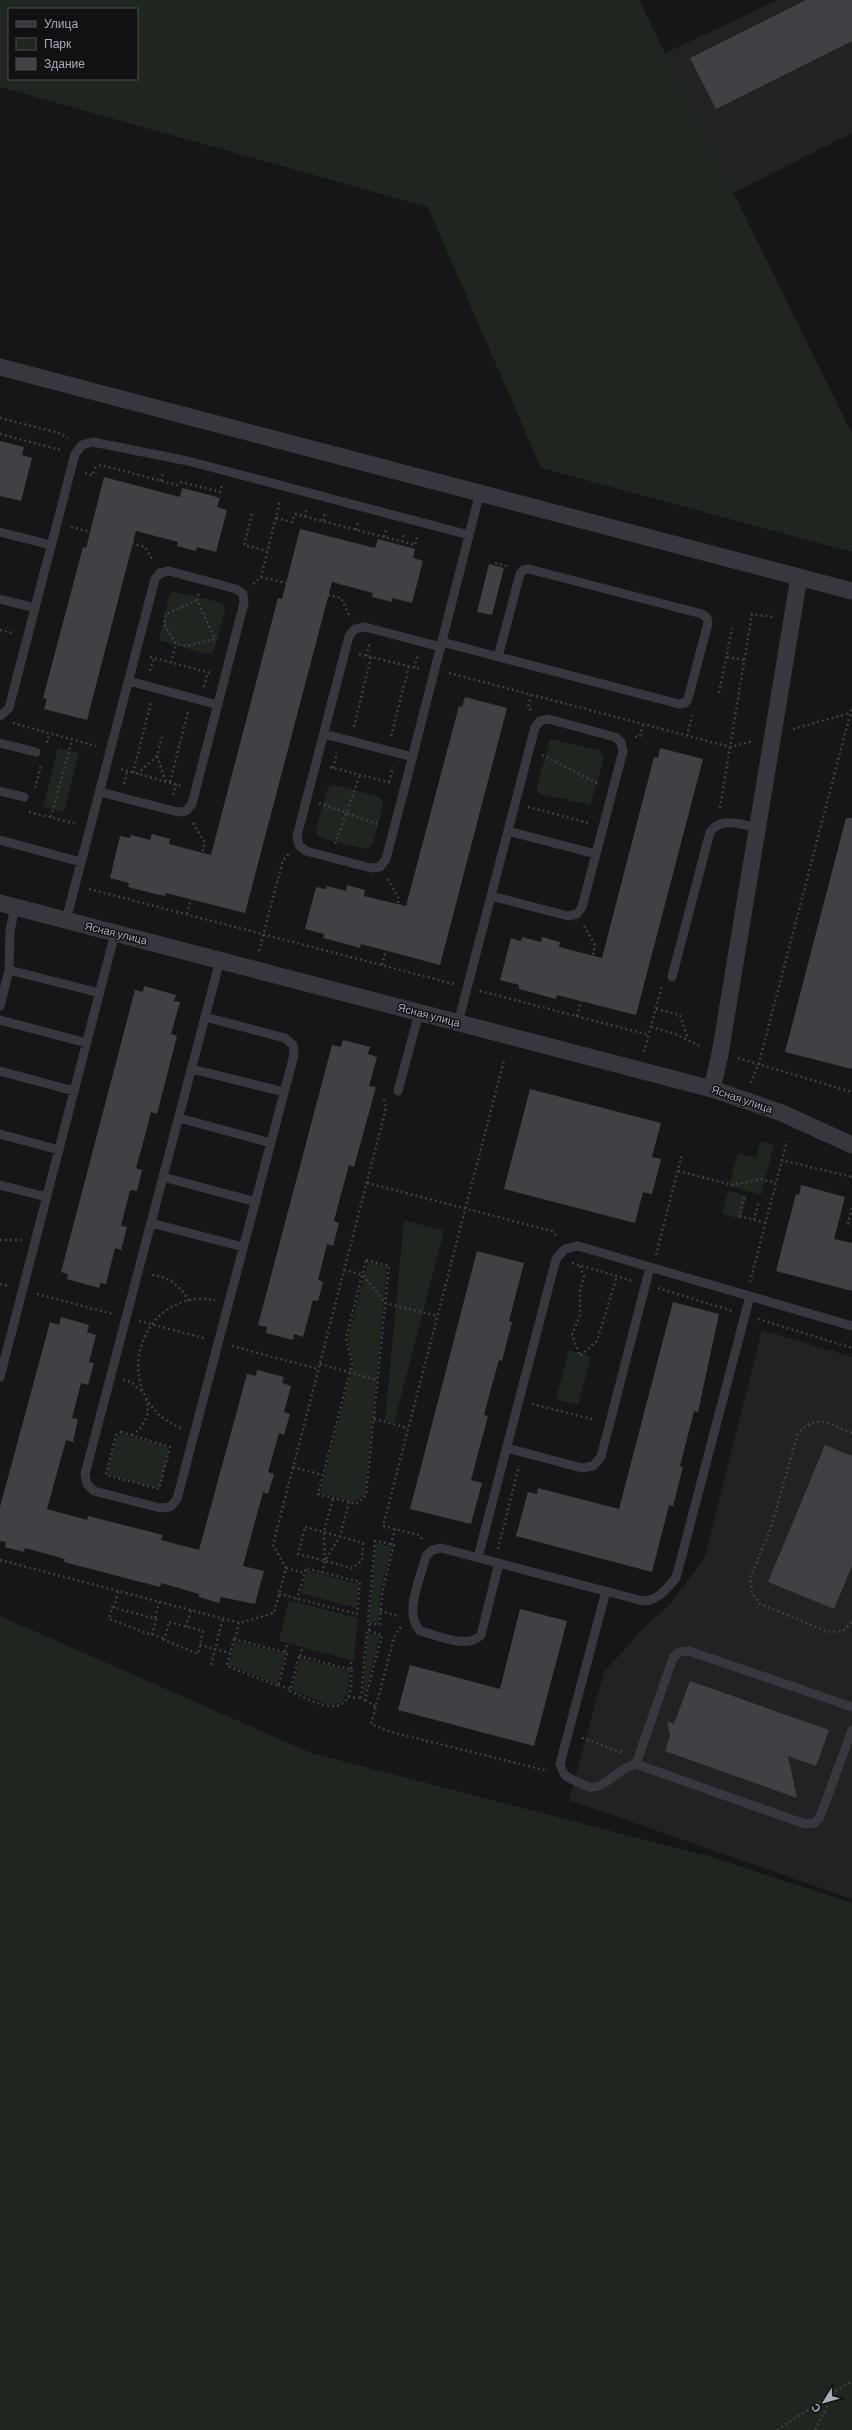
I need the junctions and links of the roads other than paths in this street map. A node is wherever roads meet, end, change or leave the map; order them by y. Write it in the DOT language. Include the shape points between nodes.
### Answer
graph roads {
  1 [pos="0,367"];
  2 [pos="480,492"];
  3 [pos="0,532"];
  4 [pos="469,535"];
  5 [pos="51,545"];
  6 [pos="799,577"];
  7 [pos="852,591"];
  8 [pos="0,599"];
  9 [pos="35,608"];
  10 [pos="441,644"];
  11 [pos="498,657"];
  12 [pos="129,681"];
  13 [pos="218,705"];
  14 [pos="1,716"];
  15 [pos="324,734"];
  16 [pos="0,742"];
  17 [pos="36,752"];
  18 [pos="413,757"];
  19 [pos="0,791"];
  20 [pos="100,792"];
  21 [pos="24,797"];
  22 [pos="757,828"];
  23 [pos="508,831"];
  24 [pos="0,840"];
  25 [pos="596,854"];
  26 [pos="82,862"];
  27 [pos="491,896"];
  28 [pos="7,905"];
  29 [pos="66,920"];
  30 [pos="115,933"];
  31 [pos="220,960"];
  32 [pos="9,970"];
  33 [pos="672,977"];
  34 [pos="100,993"];
  35 [pos="0,1006"];
  36 [pos="419,1013"];
  37 [pos="205,1017"];
  38 [pos="0,1020"];
  39 [pos="458,1023"];
  40 [pos="87,1043"];
  41 [pos="192,1069"];
  42 [pos="0,1071"];
  43 [pos="712,1089"];
  44 [pos="74,1091"];
  45 [pos="398,1091"];
  46 [pos="284,1092"];
  47 [pos="178,1118"];
  48 [pos="0,1134"];
  49 [pos="271,1143"];
  50 [pos="852,1145"];
  51 [pos="59,1150"];
  52 [pos="163,1176"];
  53 [pos="0,1184"];
  54 [pos="47,1197"];
  55 [pos="256,1202"];
  56 [pos="151,1223"];
  57 [pos="243,1247"];
  58 [pos="651,1267"];
  59 [pos="748,1295"];
  60 [pos="852,1326"];
  61 [pos="0,1377"];
  62 [pos="507,1448"];
  63 [pos="478,1557"];
  64 [pos="497,1562"];
  65 [pos="606,1591"];
  66 [pos="852,1707"];
  67 [pos="852,1730"];
  68 [pos="637,1761"];
  1 -- 2 [label="street"];
  2 -- 4 [label="lane"];
  2 -- 6 [label="street"];
  3 -- 5 [label="lane"];
  4 -- 5 [label="lane" via="226,471 93,442 82,445 75,454"];
  4 -- 10 [label="lane"];
  5 -- 9 [label="lane"];
  6 -- 7 [label="street"];
  6 -- 22 [label="street"];
  8 -- 9 [label="lane"];
  9 -- 14 [label="lane" via="9,708"];
  10 -- 11 [label="lane"];
  10 -- 15 [label="lane" via="365,627 356,628 349,636"];
  10 -- 18 [label="lane"];
  11 -- 11 [label="lane" via="520,574 523,570 529,569 702,614 708,623 688,699 685,703 679,704"];
  12 -- 13 [label="lane"];
  12 -- 13 [label="lane" via="155,579 160,573 169,571 236,589 243,594 244,603"];
  12 -- 20 [label="lane"];
  13 -- 20 [label="lane" via="192,804 186,811 178,812"];
  15 -- 18 [label="lane"];
  15 -- 18 [label="lane" via="297,836 299,845 306,851 332,858 371,868 380,867 386,859"];
  16 -- 17 [label="lane"];
  19 -- 21 [label="lane"];
  20 -- 26 [label="lane"];
  22 -- 33 [label="lane" via="723,822 715,824 710,832"];
  22 -- 43 [label="street"];
  23 -- 25 [label="lane"];
  23 -- 25 [label="lane" via="535,727 540,721 548,719 615,737 621,742 623,751"];
  23 -- 27 [label="lane"];
  24 -- 26 [label="lane"];
  25 -- 27 [label="lane" via="582,907 577,914 568,916"];
  26 -- 29 [label="lane"];
  27 -- 39 [label="lane"];
  28 -- 29 [label="street, Ясная улица"];
  28 -- 32 [label="lane" via="10,931"];
  29 -- 30 [label="street, Ясная улица"];
  30 -- 31 [label="street, Ясная улица"];
  30 -- 34 [label="lane"];
  31 -- 36 [label="street, Ясная улица"];
  31 -- 37 [label="lane"];
  32 -- 34 [label="lane"];
  32 -- 35 [label="lane"];
  34 -- 40 [label="lane"];
  36 -- 39 [label="street, Ясная улица"];
  36 -- 45 [label="lane"];
  37 -- 41 [label="lane"];
  37 -- 46 [label="lane" via="285,1038 293,1045 294,1055"];
  38 -- 40 [label="lane"];
  39 -- 43 [label="street, Ясная улица"];
  40 -- 44 [label="lane"];
  41 -- 46 [label="lane"];
  41 -- 47 [label="lane"];
  42 -- 44 [label="lane"];
  43 -- 50 [label="street, Ясная улица" via="782,1113"];
  44 -- 51 [label="lane"];
  46 -- 49 [label="lane"];
  47 -- 49 [label="lane"];
  47 -- 52 [label="lane"];
  48 -- 51 [label="lane"];
  49 -- 55 [label="lane"];
  51 -- 54 [label="lane"];
  52 -- 55 [label="lane"];
  52 -- 56 [label="lane"];
  53 -- 54 [label="lane"];
  54 -- 61 [label="lane"];
  55 -- 57 [label="lane"];
  56 -- 57 [label="lane"];
  56 -- 57 [label="lane" via="85,1474 87,1484 94,1491 160,1508 170,1507 177,1499"];
  58 -- 59 [label="lane"];
  58 -- 62 [label="lane" via="600,1457 593,1466 582,1468"];
  58 -- 62 [label="lane" via="578,1246 565,1249 556,1259"];
  59 -- 60 [label="lane"];
  59 -- 65 [label="lane" via="676,1578 652,1601"];
  62 -- 63 [label="lane"];
  63 -- 64 [label="lane"];
  63 -- 64 [label="lane" via="441,1548 432,1550 426,1556 412,1612 415,1626 420,1631 467,1643 475,1641 481,1635"];
  64 -- 65 [label="lane"];
  65 -- 68 [label="lane" via="560,1764 562,1773 569,1779 591,1787 604,1784 625,1766"];
  66 -- 68 [label="lane" via="689,1651 679,1652 673,1658"];
  67 -- 68 [label="lane" via="820,1817 814,1823 805,1824"];
}
